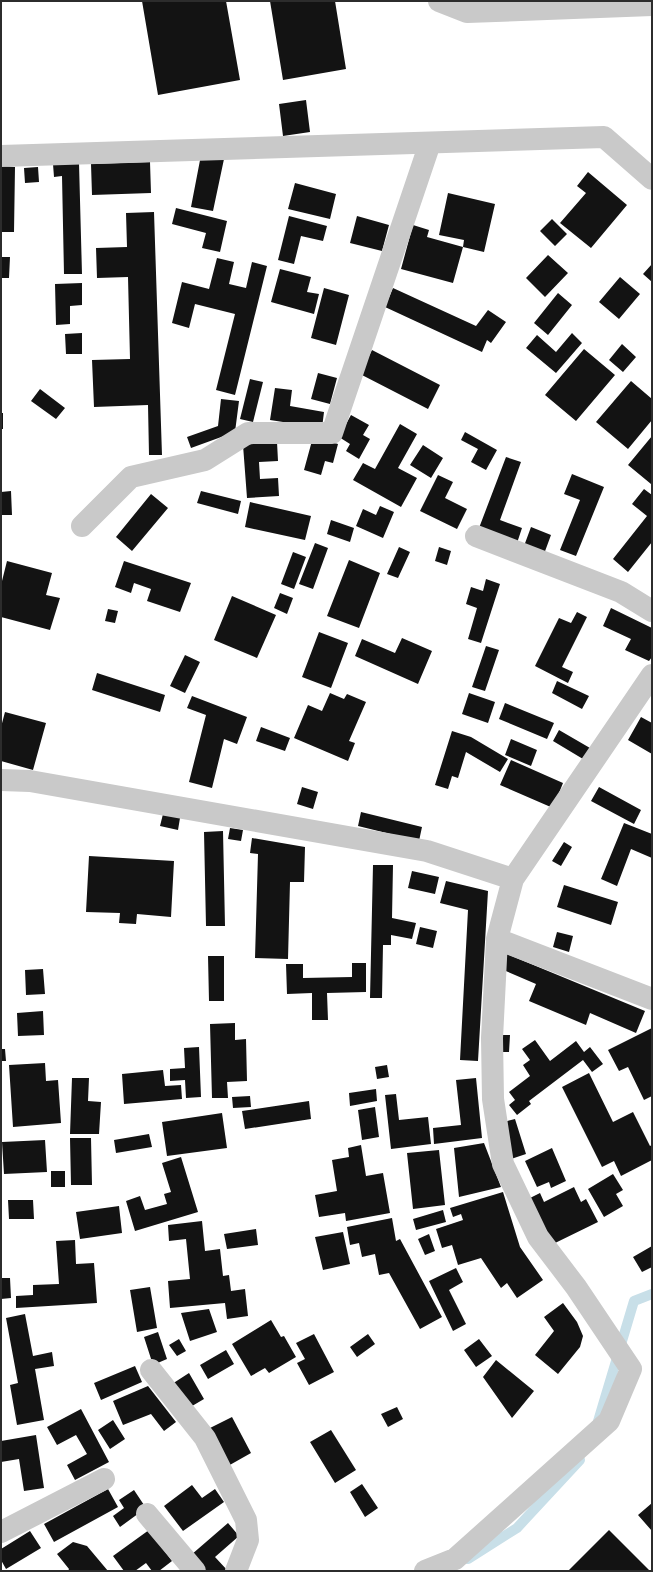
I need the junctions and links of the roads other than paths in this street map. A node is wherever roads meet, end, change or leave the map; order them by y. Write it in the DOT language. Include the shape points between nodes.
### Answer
graph roads {
  1 [pos="439,1"];
  2 [pos="652,5"];
  3 [pos="430,143"];
  4 [pos="1,156"];
  5 [pos="652,179"];
  6 [pos="82,526"];
  7 [pos="476,536"];
  8 [pos="652,611"];
  9 [pos="652,675"];
  10 [pos="1,780"];
  11 [pos="513,879"];
  12 [pos="496,939"];
  13 [pos="652,999"];
  14 [pos="151,1370"];
  15 [pos="104,1479"];
  16 [pos="146,1514"];
  17 [pos="1,1532"];
  18 [pos="195,1571"];
  19 [pos="236,1571"];
  20 [pos="425,1571"];
  1 -- 2 [label="street" via="467,12"];
  3 -- 4 [label="street"];
  3 -- 5 [label="street" via="604,137"];
  3 -- 6 [label="street" via="332,433 248,432 205,460 131,477"];
  7 -- 8 [label="street" via="621,592"];
  9 -- 11 [label="street"];
  10 -- 11 [label="street" via="30,781 426,851"];
  11 -- 12 [label="street"];
  12 -- 13 [label="street"];
  12 -- 20 [label="street" via="492,1038 493,1099 503,1164 538,1238 576,1287 631,1369 609,1421 455,1559"];
  14 -- 19 [label="street" via="205,1438 246,1520 248,1540"];
  15 -- 17 [label="street"];
  16 -- 18 [label="street"];
}
